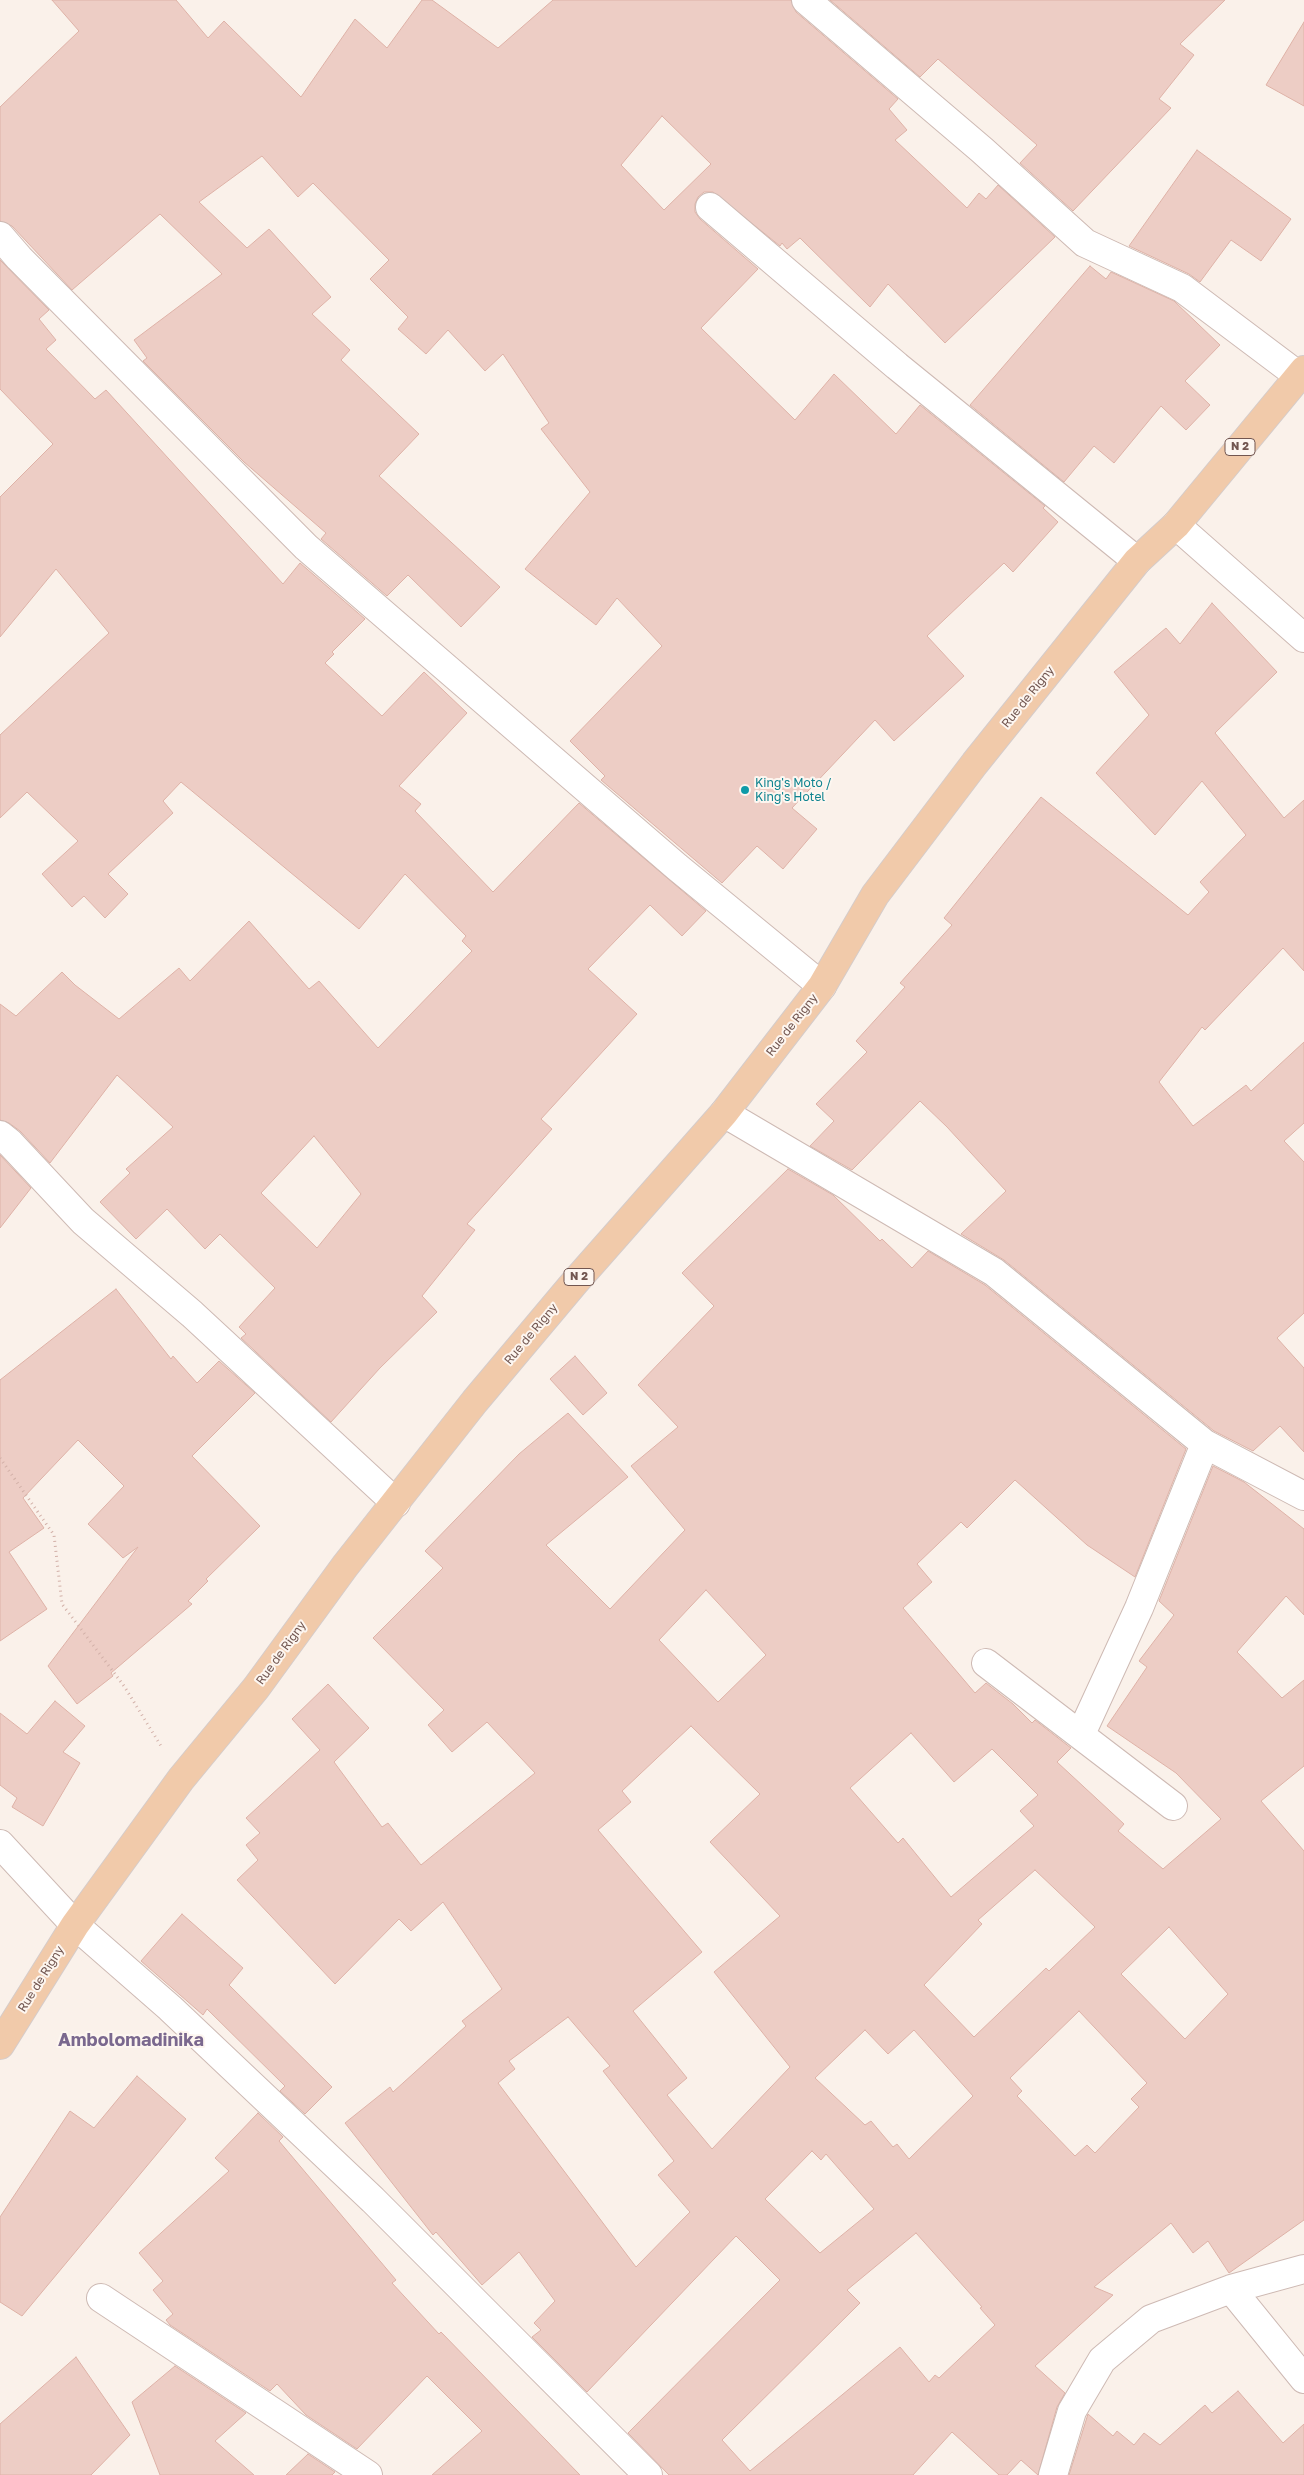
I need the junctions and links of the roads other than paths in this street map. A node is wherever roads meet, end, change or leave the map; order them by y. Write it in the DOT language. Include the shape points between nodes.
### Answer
graph roads {
  1 [pos="806,0"];
  2 [pos="710,207"];
  3 [pos="0,236"];
  4 [pos="1302,373"];
  5 [pos="1176,525"];
  6 [pos="1137,560"];
  7 [pos="1304,638"];
  8 [pos="822,986"];
  9 [pos="724,1113"];
  10 [pos="0,1135"];
  11 [pos="1204,1444"];
  12 [pos="1304,1496"];
  13 [pos="396,1504"];
  14 [pos="986,1663"];
  15 [pos="1081,1734"];
  16 [pos="1173,1806"];
  17 [pos="0,1844"];
  18 [pos="75,1925"];
  19 [pos="0,2045"];
  20 [pos="1304,2269"];
  21 [pos="1231,2289"];
  22 [pos="101,2298"];
  23 [pos="1304,2379"];
  24 [pos="368,2475"];
  25 [pos="648,2475"];
  26 [pos="1053,2475"];
  1 -- 4 [label="street" via="1085,243 1182,288"];
  2 -- 6 [label="street" via="897,366"];
  3 -- 8 [label="street" via="306,547 677,867"];
  4 -- 5 [label="main road, N 2"];
  5 -- 6 [label="main road, Rue de Rigny / N 2"];
  5 -- 7 [label="street"];
  6 -- 8 [label="main road, Rue de Rigny / N 2" via="975,763 875,895"];
  8 -- 9 [label="main road, Rue de Rigny / N 2"];
  9 -- 11 [label="street" via="994,1272"];
  9 -- 13 [label="main road, Rue de Rigny / N 2" via="475,1401"];
  10 -- 13 [label="street" via="83,1221 192,1314"];
  11 -- 12 [label="street"];
  11 -- 15 [label="street" via="1138,1608"];
  13 -- 18 [label="main road, Rue de Rigny / N 2" via="345,1566 256,1688 181,1779"];
  14 -- 15 [label="street"];
  15 -- 16 [label="street"];
  17 -- 18 [label="street"];
  18 -- 19 [label="main road, Rue de Rigny / N 2"];
  18 -- 25 [label="street" via="170,2008 373,2200"];
  20 -- 21 [label="street"];
  21 -- 23 [label="street"];
  21 -- 26 [label="street" via="1151,2319 1102,2360 1072,2411"];
  22 -- 24 [label="street"];
}
